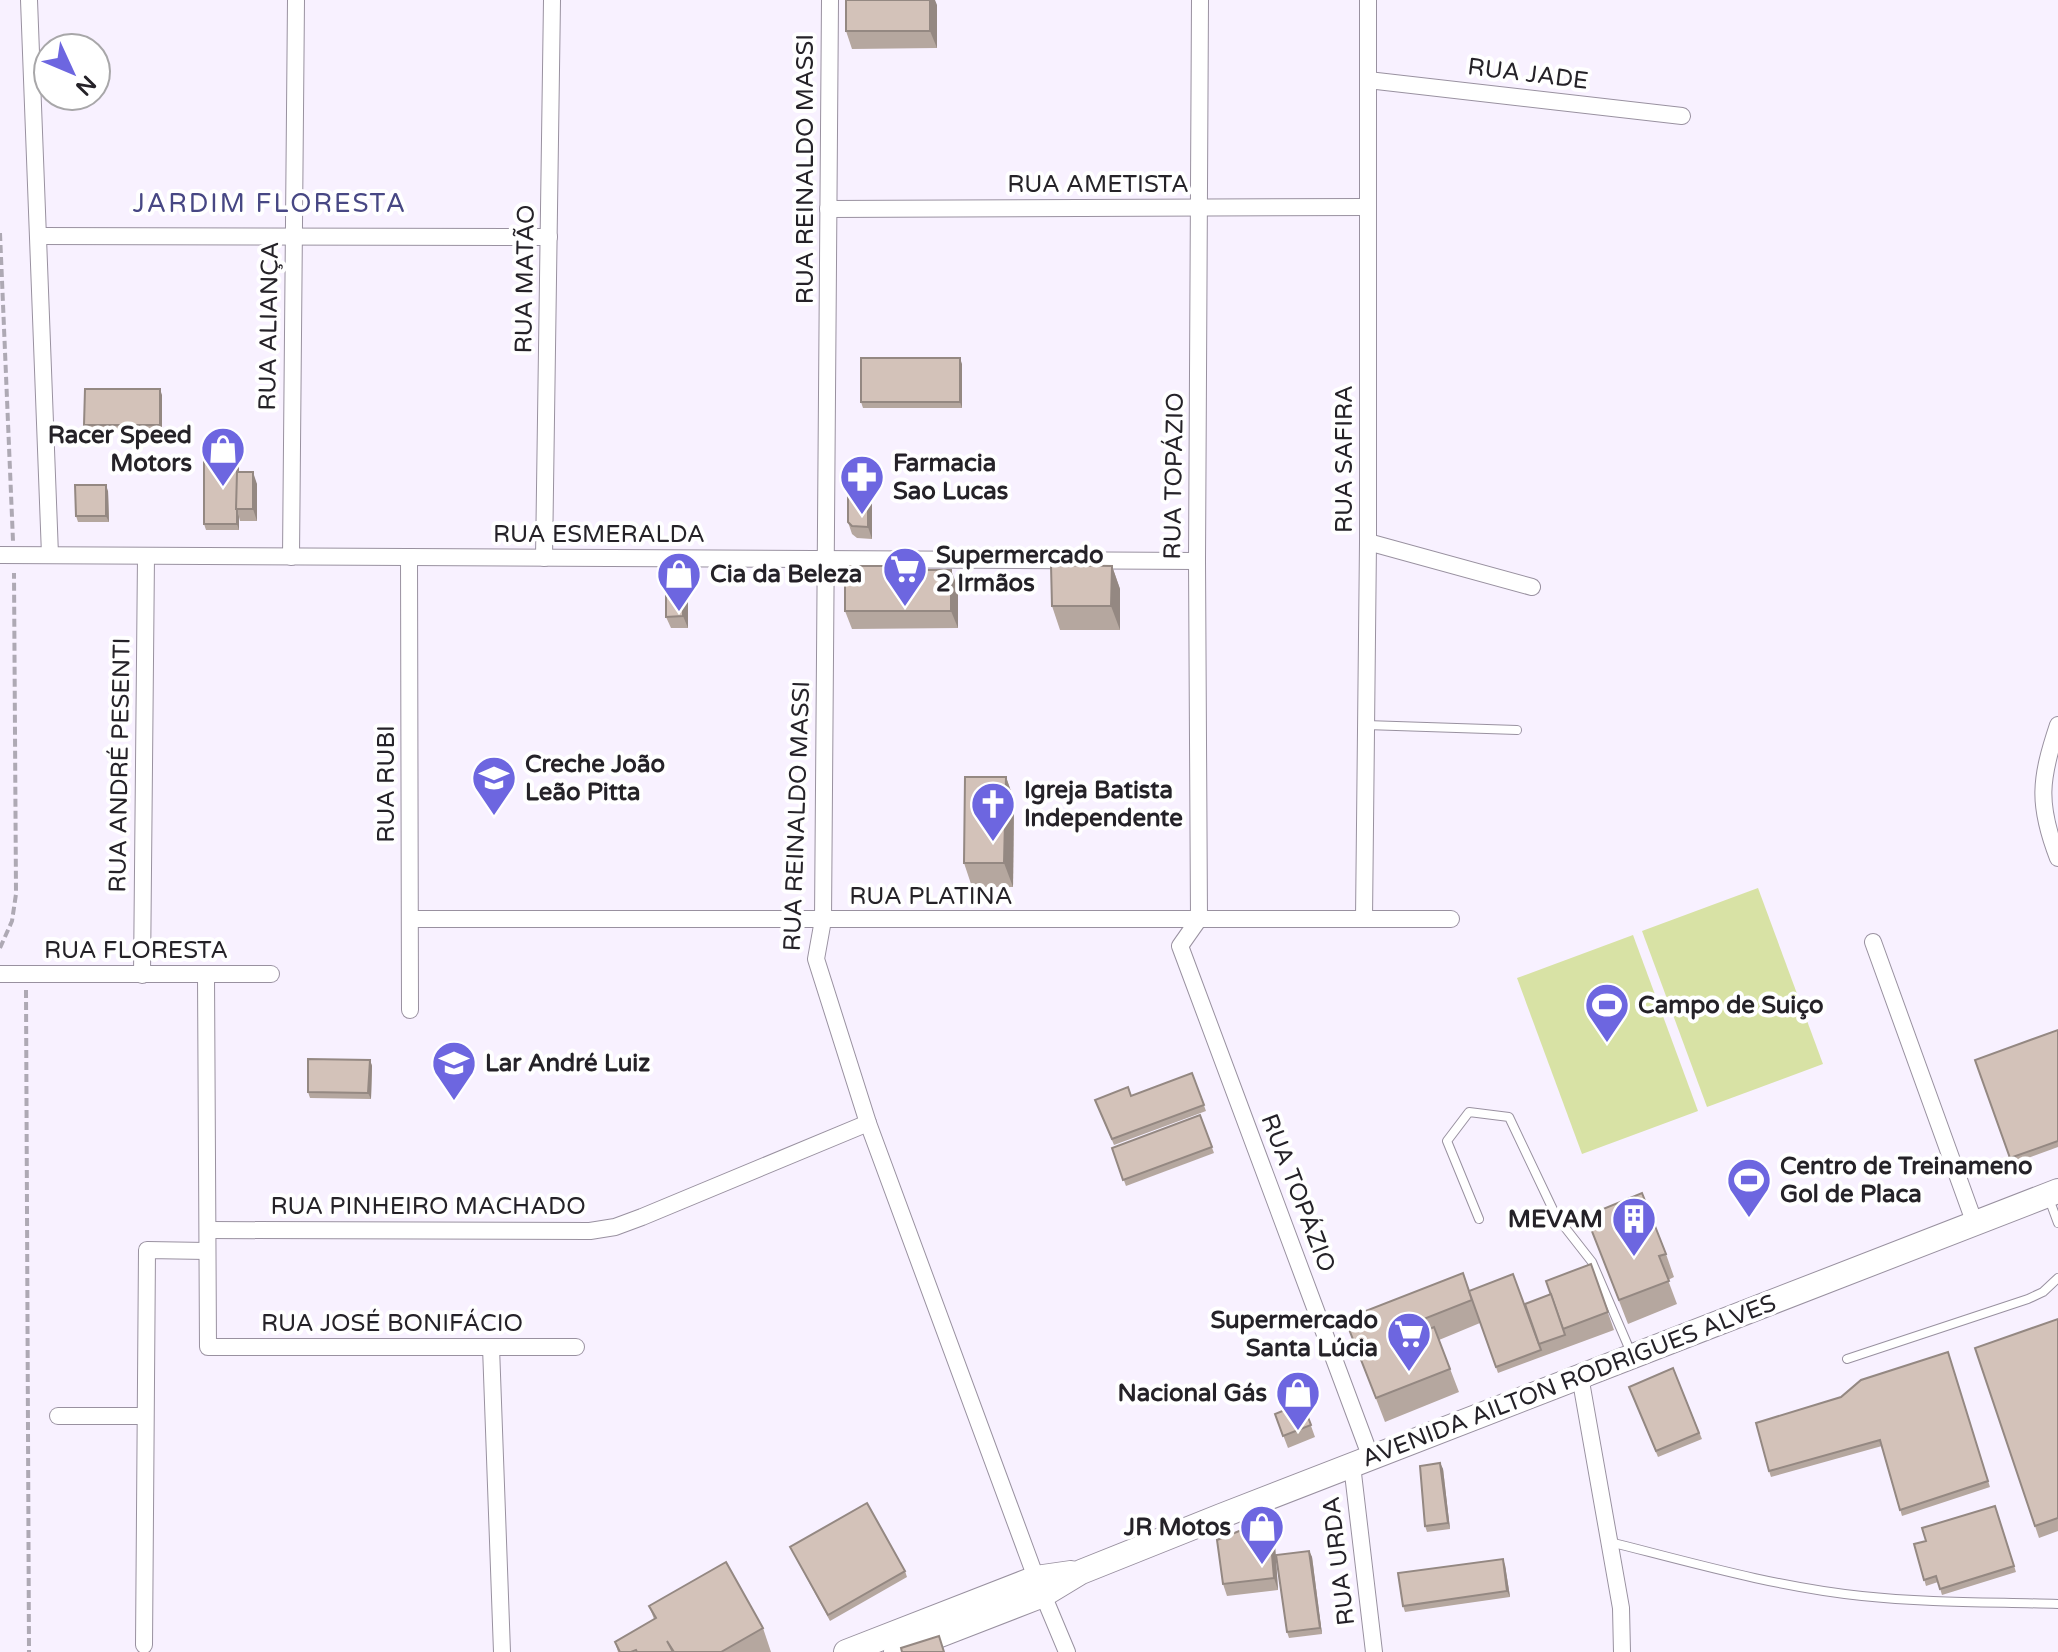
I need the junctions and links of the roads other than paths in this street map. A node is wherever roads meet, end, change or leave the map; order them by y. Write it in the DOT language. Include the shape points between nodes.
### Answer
graph roads {
  1 [pos="29,0"];
  2 [pos="296,0"];
  3 [pos="552,0"];
  4 [pos="830,0"];
  5 [pos="1200,0"];
  6 [pos="1368,0"];
  7 [pos="1368,80"];
  8 [pos="1682,116"];
  9 [pos="1201,207"];
  10 [pos="1368,207"];
  11 [pos="828,209"];
  12 [pos="294,235"];
  13 [pos="38,236"];
  14 [pos="549,237"];
  15 [pos="1368,542"];
  16 [pos="7,555"];
  17 [pos="50,555"];
  18 [pos="146,556"];
  19 [pos="291,557"];
  20 [pos="409,557"];
  21 [pos="826,557"];
  22 [pos="544,558"];
  23 [pos="1197,561"];
  24 [pos="1532,587"];
  25 [pos="1366,725"];
  26 [pos="2058,725"];
  27 [pos="1517,730"];
  28 [pos="2058,858"];
  29 [pos="411,919"];
  30 [pos="1199,919"];
  31 [pos="1364,919"];
  32 [pos="1451,919"];
  33 [pos="823,920"];
  34 [pos="1170,920"];
  35 [pos="1873,942"];
  36 [pos="1180,946"];
  37 [pos="0,974"];
  38 [pos="271,974"];
  39 [pos="142,975"];
  40 [pos="206,975"];
  41 [pos="410,1010"];
  42 [pos="868,1123"];
  43 [pos="2053,1193"];
  44 [pos="1479,1219"];
  45 [pos="2058,1223"];
  46 [pos="1975,1224"];
  47 [pos="208,1230"];
  48 [pos="207,1251"];
  49 [pos="2058,1278"];
  50 [pos="491,1347"];
  51 [pos="576,1347"];
  52 [pos="1633,1356"];
  53 [pos="1847,1359"];
  54 [pos="1580,1376"];
  55 [pos="58,1416"];
  56 [pos="145,1416"];
  57 [pos="1362,1461"];
  58 [pos="1610,1542"];
  59 [pos="1039,1587"];
  60 [pos="2058,1604"];
  61 [pos="144,1645"];
  62 [pos="502,1652"];
  63 [pos="846,1652"];
  64 [pos="896,1652"];
  65 [pos="1067,1652"];
  66 [pos="1374,1652"];
  67 [pos="1622,1652"];
  1 -- 13 [label="street"];
  2 -- 12 [label="street, RUA ALIANÇA"];
  3 -- 14 [label="street, RUA MATÃO"];
  4 -- 11 [label="street, RUA REINALDO MASSI"];
  5 -- 9 [label="street, RUA TOPÁZIO"];
  6 -- 7 [label="street, RUA SAFIRA"];
  7 -- 8 [label="street, RUA JADE"];
  7 -- 10 [label="street, RUA SAFIRA"];
  9 -- 10 [label="street, RUA AMETISTA"];
  9 -- 11 [label="street, RUA AMETISTA"];
  9 -- 23 [label="street, RUA TOPÁZIO"];
  10 -- 15 [label="street, RUA SAFIRA"];
  11 -- 21 [label="street, RUA REINALDO MASSI"];
  12 -- 13 [label="street"];
  12 -- 14 [label="street"];
  12 -- 19 [label="street, RUA ALIANÇA"];
  13 -- 17 [label="street"];
  14 -- 22 [label="street, RUA MATÃO"];
  15 -- 24 [label="street"];
  15 -- 25 [label="street, RUA SAFIRA"];
  16 -- 17 [label="street, RUA ESMERALDA"];
  17 -- 18 [label="street, RUA ESMERALDA"];
  18 -- 19 [label="street, RUA ESMERALDA"];
  18 -- 39 [label="street, RUA ANDRÉ PESENTI"];
  19 -- 20 [label="street, RUA ESMERALDA"];
  20 -- 22 [label="street, RUA ESMERALDA"];
  20 -- 29 [label="street, RUA RUBI"];
  21 -- 22 [label="street, RUA ESMERALDA"];
  21 -- 23 [label="street, RUA ESMERALDA"];
  21 -- 33 [label="street, RUA REINALDO MASSI"];
  23 -- 30 [label="street, RUA TOPÁZIO"];
  25 -- 27 [label="lane"];
  25 -- 31 [label="street, RUA SAFIRA"];
  26 -- 28 [label="street" via="2042,783 2045,819"];
  29 -- 33 [label="street, RUA PLATINA"];
  29 -- 41 [label="street, RUA RUBI"];
  30 -- 31 [label="street, RUA PLATINA"];
  30 -- 34 [label="street, RUA PLATINA"];
  30 -- 36 [label="street"];
  31 -- 32 [label="street, RUA PLATINA"];
  33 -- 34 [label="street, RUA PLATINA"];
  33 -- 42 [label="street, RUA REINALDO MASSI" via="816,959"];
  34 -- 36 [label="street, RUA TOPÁZIO"];
  35 -- 46 [label="street"];
  36 -- 57 [label="street, RUA TOPÁZIO"];
  37 -- 39 [label="street, RUA FLORESTA"];
  38 -- 40 [label="street, RUA FLORESTA"];
  39 -- 40 [label="street, RUA FLORESTA"];
  40 -- 47 [label="street"];
  42 -- 47 [label="street, RUA PINHEIRO MACHADO" via="615,1227"];
  42 -- 59 [label="street, RUA REINALDO MASSI"];
  43 -- 45 [label="lane"];
  43 -- 46 [label="main road, AVENIDA AILTON RODRIGUES ALVES"];
  44 -- 52 [label="lane" via="1447,1141 1469,1112 1509,1117 1556,1216 1592,1262"];
  46 -- 52 [label="main road, AVENIDA AILTON RODRIGUES ALVES"];
  47 -- 48 [label="street"];
  48 -- 50 [label="street, RUA JOSÉ BONIFÁCIO" via="208,1347"];
  48 -- 56 [label="street" via="147,1250"];
  49 -- 53 [label="lane" via="2028,1299"];
  50 -- 51 [label="street, RUA JOSÉ BONIFÁCIO"];
  50 -- 62 [label="street"];
  52 -- 54 [label="main road, AVENIDA AILTON RODRIGUES ALVES"];
  54 -- 57 [label="main road, AVENIDA AILTON RODRIGUES ALVES"];
  54 -- 58 [label="street"];
  55 -- 56 [label="street"];
  56 -- 61 [label="street"];
  57 -- 59 [label="main road, AVENIDA AILTON RODRIGUES ALVES"];
  57 -- 66 [label="street, RUA URDA"];
  58 -- 60 [label="lane" via="1753,1579 1861,1596"];
  58 -- 67 [label="street"];
  59 -- 63 [label="main road, AVENIDA AILTON RODRIGUES ALVES"];
  59 -- 64 [label="main road, AVENIDA AILTON RODRIGUES ALVES"];
  59 -- 65 [label="street, RUA REINALDO MASSI"];
}
